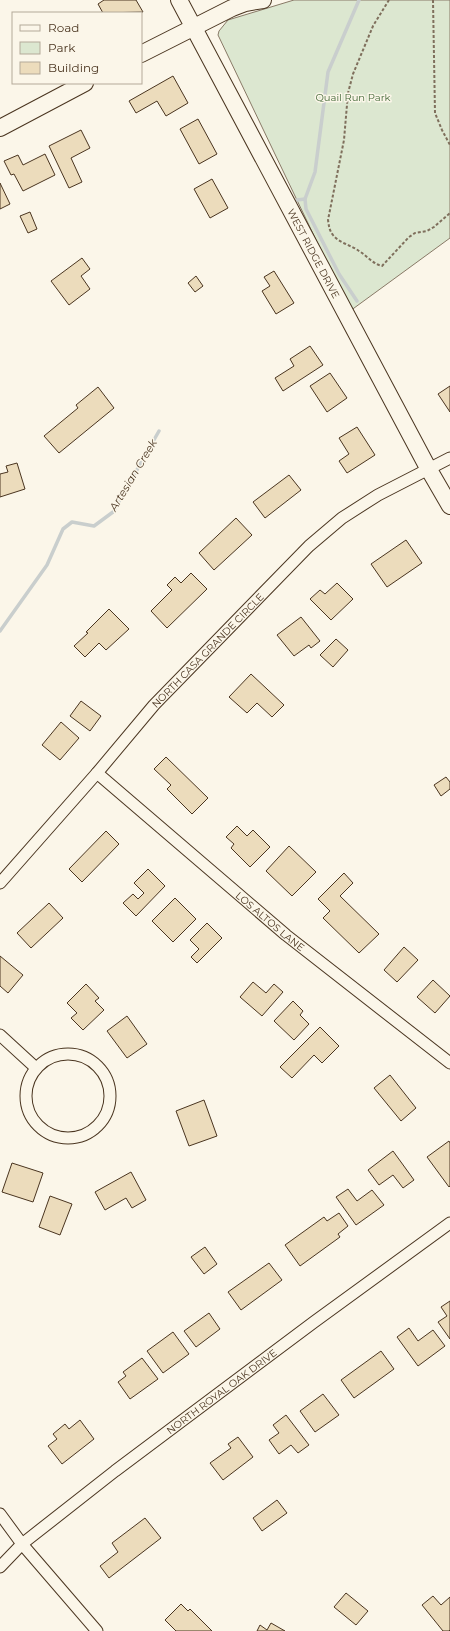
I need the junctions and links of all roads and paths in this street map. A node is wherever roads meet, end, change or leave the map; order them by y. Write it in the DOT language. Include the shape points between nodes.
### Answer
graph roads {
  1 [pos="179,0"];
  2 [pos="263,0"];
  3 [pos="390,0"];
  4 [pos="433,0"];
  5 [pos="193,27"];
  6 [pos="142,53"];
  7 [pos="83,84"];
  8 [pos="0,128"];
  9 [pos="450,145"];
  10 [pos="450,213"];
  11 [pos="450,458"];
  12 [pos="428,468"];
  13 [pos="450,506"];
  14 [pos="97,773"];
  15 [pos="0,883"];
  16 [pos="0,1035"];
  17 [pos="450,1063"];
  18 [pos="36,1068"];
  19 [pos="450,1223"];
  20 [pos="0,1514"];
  21 [pos="22,1544"];
  22 [pos="0,1567"];
  23 [pos="96,1631"];
  1 -- 5 [label="street, WEST RIDGE DRIVE"];
  2 -- 5 [label="street" via="232,8"];
  3 -- 10 [label="path" via="373,26 348,92 344,140 328,220 329,230 341,242 382,266 409,237 434,227"];
  4 -- 9 [label="path" via="435,113"];
  5 -- 6 [label="street"];
  5 -- 12 [label="street, WEST RIDGE DRIVE"];
  7 -- 8 [label="street"];
  11 -- 12 [label="street, NORTH CASA GRANDE CIRCLE"];
  12 -- 13 [label="street, WEST RIDGE DRIVE"];
  12 -- 14 [label="street, NORTH CASA GRANDE CIRCLE" via="342,518 310,546 154,705"];
  14 -- 15 [label="street, NORTH CASA GRANDE CIRCLE"];
  14 -- 17 [label="street, LOS ALTOS LANE" via="286,935"];
  16 -- 18 [label="street"];
  18 -- 18 [label="street" via="47,1059 61,1054 75,1054 89,1059 100,1068 108,1081 110,1095 108,1110 101,1122 79,1137 53,1135 41,1128 32,1118 27,1106 26,1092 29,1079"];
  19 -- 21 [label="street, NORTH ROYAL OAK DRIVE" via="115,1471"];
  20 -- 21 [label="street"];
  21 -- 22 [label="street, NORTH ROYAL OAK DRIVE"];
  21 -- 23 [label="street"];
}
